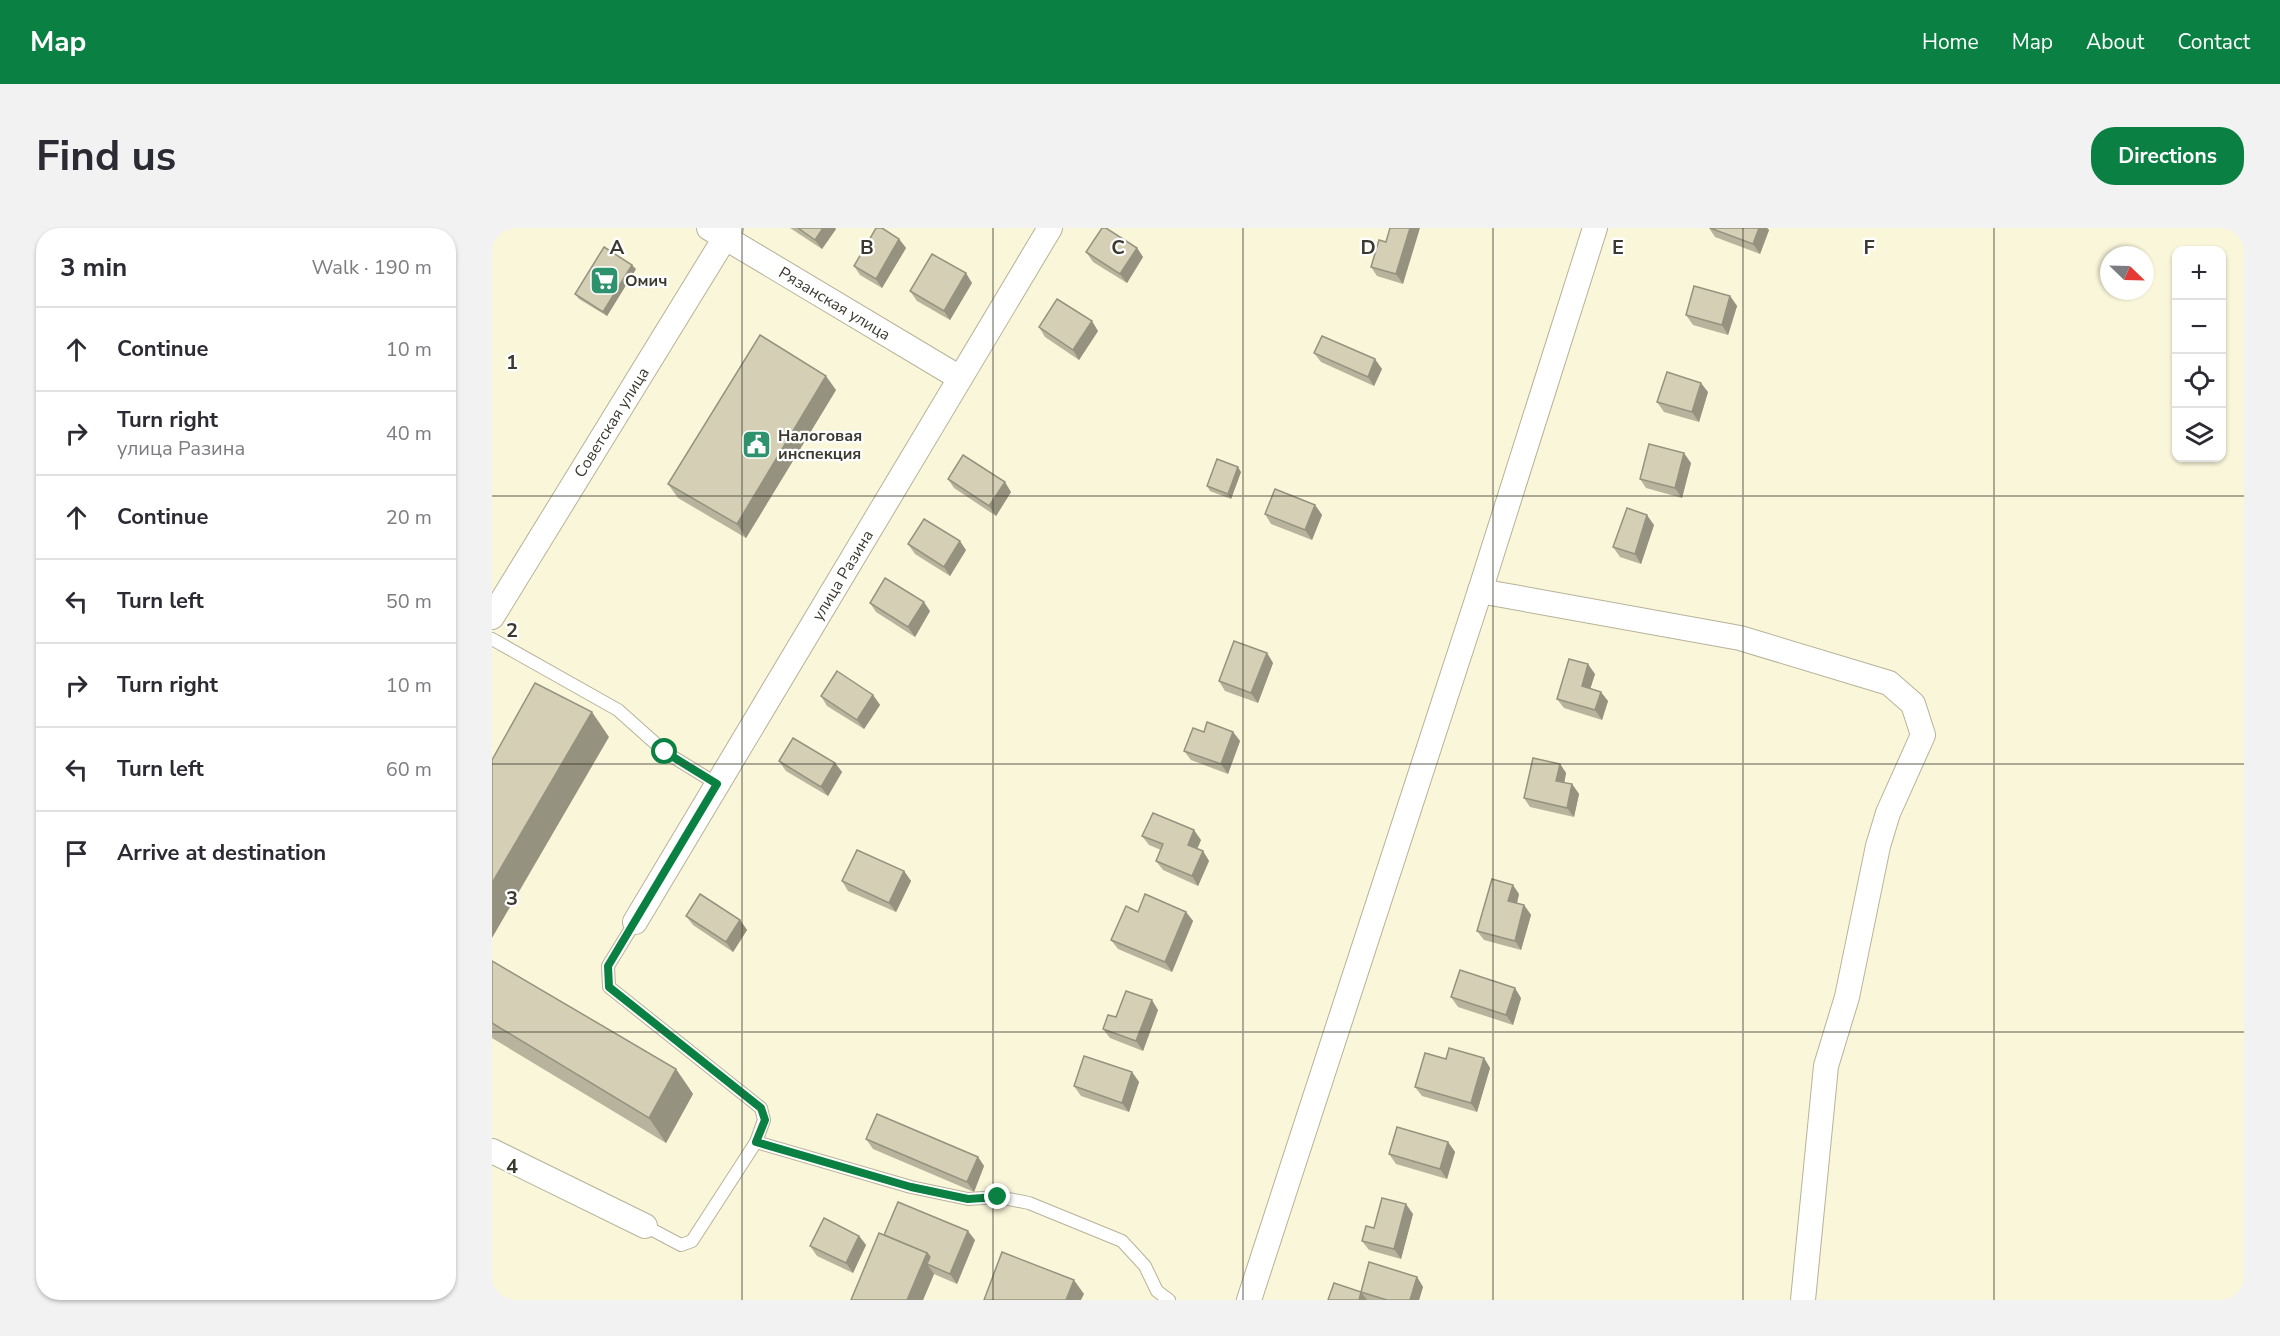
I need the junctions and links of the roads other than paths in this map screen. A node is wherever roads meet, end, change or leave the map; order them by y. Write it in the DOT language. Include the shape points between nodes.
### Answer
graph roads {
  1 [pos="1050,228"];
  2 [pos="1595,228"];
  3 [pos="722,231"];
  4 [pos="960,378"];
  5 [pos="1480,591"];
  6 [pos="492,617"];
  7 [pos="492,639"];
  8 [pos="717,784"];
  9 [pos="635,922"];
  10 [pos="756,1142"];
  11 [pos="492,1151"];
  12 [pos="645,1226"];
  13 [pos="1169,1300"];
  14 [pos="1249,1300"];
  15 [pos="1803,1300"];
  1 -- 4 [label="street, улица Разина"];
  2 -- 5 [label="street"];
  3 -- 4 [label="street, Рязанская улица"];
  3 -- 6 [label="street, Советская улица"];
  4 -- 8 [label="street, улица Разина"];
  5 -- 14 [label="street"];
  5 -- 15 [label="street" via="1740,638 1888,683 1913,704 1923,735 1884,824 1847,997 1826,1066"];
  7 -- 8 [label="lane" via="618,710 665,752"];
  8 -- 9 [label="street, улица Разина"];
  9 -- 10 [label="lane" via="608,966 609,987 761,1108 765,1120"];
  10 -- 12 [label="lane" via="692,1241 681,1245"];
  10 -- 13 [label="lane" via="911,1187 968,1199 998,1197 1029,1203 1122,1241 1145,1266 1157,1291"];
  11 -- 12 [label="street"];
}
